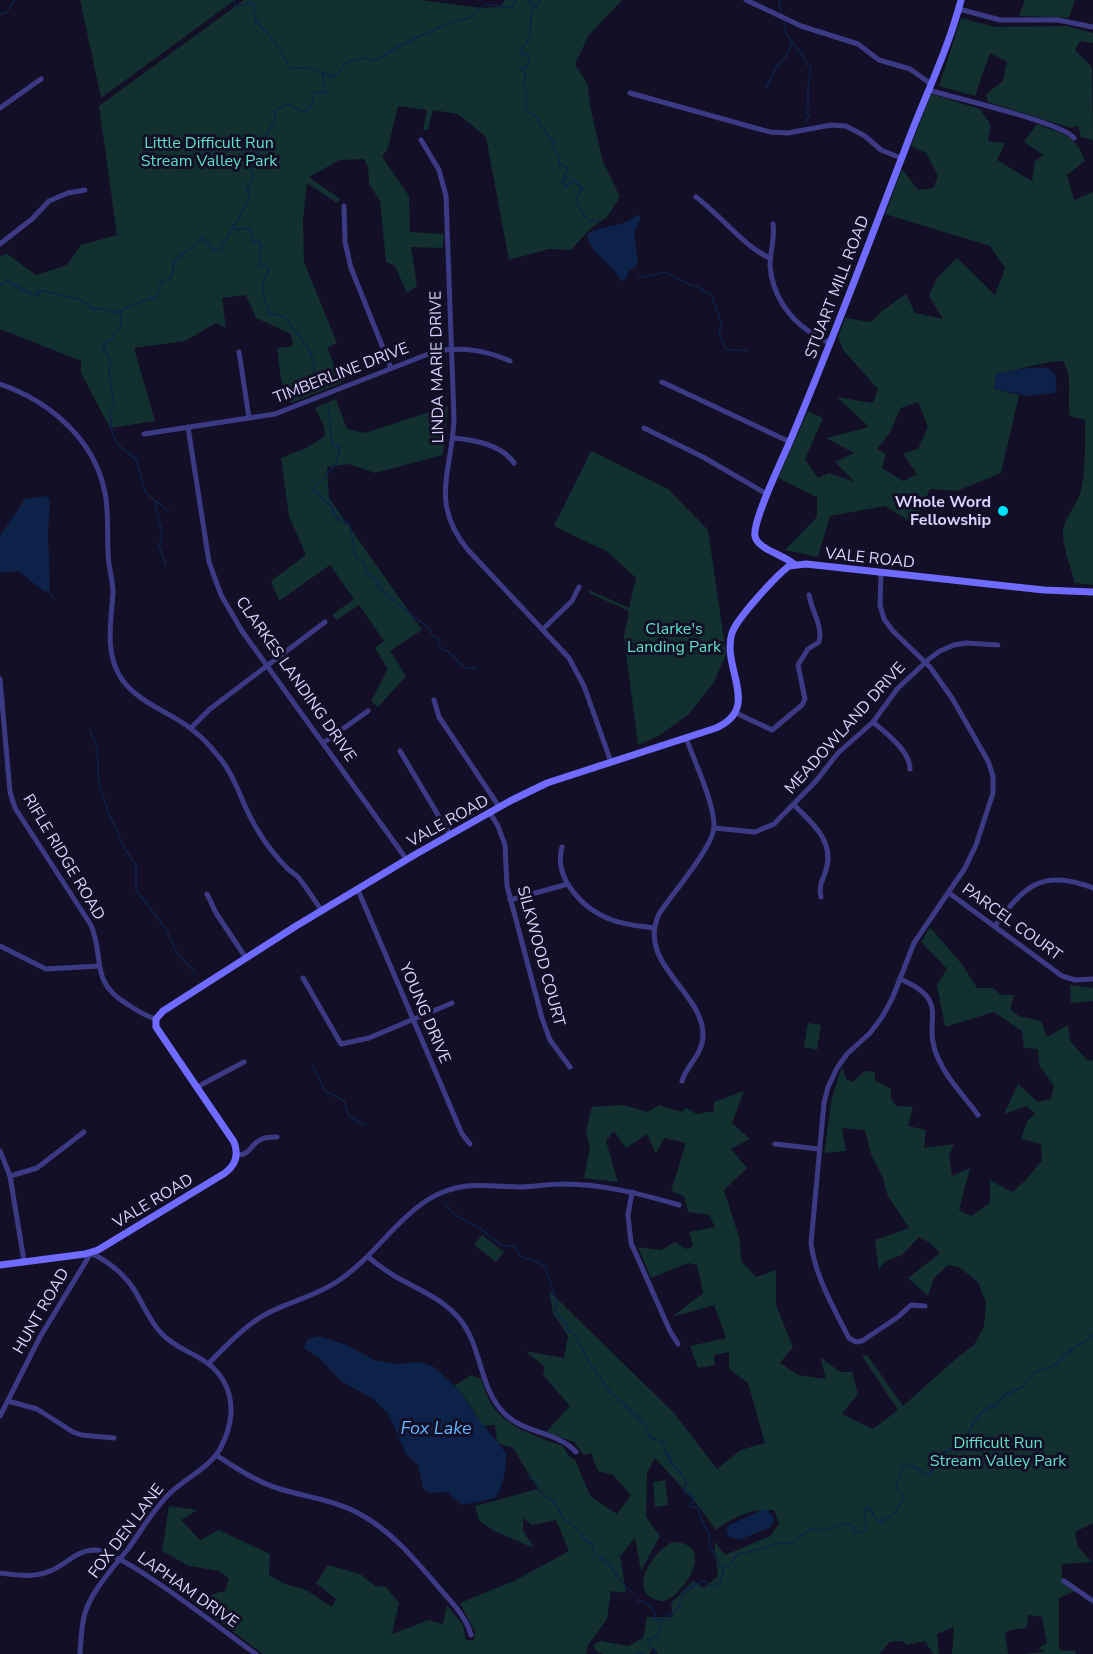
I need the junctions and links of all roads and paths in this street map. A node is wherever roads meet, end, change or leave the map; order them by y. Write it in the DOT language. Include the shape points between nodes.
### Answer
graph roads {
  1 [pos="746,0"];
  2 [pos="961,0"];
  3 [pos="959,9"];
  4 [pos="1093,27"];
  5 [pos="41,79"];
  6 [pos="930,87"];
  7 [pos="630,93"];
  8 [pos="0,108"];
  9 [pos="1074,138"];
  10 [pos="421,140"];
  11 [pos="901,158"];
  12 [pos="85,190"];
  13 [pos="696,197"];
  14 [pos="344,206"];
  15 [pos="773,225"];
  16 [pos="0,244"];
  17 [pos="770,258"];
  18 [pos="830,344"];
  19 [pos="451,349"];
  20 [pos="239,352"];
  21 [pos="510,361"];
  22 [pos="391,368"];
  23 [pos="662,381"];
  24 [pos="0,384"];
  25 [pos="249,418"];
  26 [pos="188,427"];
  27 [pos="644,428"];
  28 [pos="144,434"];
  29 [pos="453,438"];
  30 [pos="790,442"];
  31 [pos="514,463"];
  32 [pos="767,494"];
  33 [pos="794,564"];
  34 [pos="881,574"];
  35 [pos="579,587"];
  36 [pos="1093,592"];
  37 [pos="809,595"];
  38 [pos="326,622"];
  39 [pos="543,629"];
  40 [pos="998,645"];
  41 [pos="926,662"];
  42 [pos="267,666"];
  43 [pos="0,679"];
  44 [pos="434,700"];
  45 [pos="368,711"];
  46 [pos="736,713"];
  47 [pos="873,722"];
  48 [pos="191,728"];
  49 [pos="686,738"];
  50 [pos="323,743"];
  51 [pos="400,751"];
  52 [pos="610,762"];
  53 [pos="7,763"];
  54 [pos="0,764"];
  55 [pos="910,769"];
  56 [pos="794,805"];
  57 [pos="500,808"];
  58 [pos="490,813"];
  59 [pos="714,828"];
  60 [pos="450,835"];
  61 [pos="562,847"];
  62 [pos="407,860"];
  63 [pos="568,884"];
  64 [pos="1093,888"];
  65 [pos="358,890"];
  66 [pos="949,893"];
  67 [pos="207,894"];
  68 [pos="820,897"];
  69 [pos="510,900"];
  70 [pos="322,911"];
  71 [pos="995,926"];
  72 [pos="654,928"];
  73 [pos="0,946"];
  74 [pos="246,958"];
  75 [pos="99,966"];
  76 [pos="303,978"];
  77 [pos="900,979"];
  78 [pos="1093,980"];
  79 [pos="452,1003"];
  80 [pos="156,1019"];
  81 [pos="413,1019"];
  82 [pos="244,1062"];
  83 [pos="570,1067"];
  84 [pos="682,1081"];
  85 [pos="197,1087"];
  86 [pos="978,1115"];
  87 [pos="84,1132"];
  88 [pos="277,1137"];
  89 [pos="470,1144"];
  90 [pos="775,1144"];
  91 [pos="819,1149"];
  92 [pos="0,1151"];
  93 [pos="237,1155"];
  94 [pos="10,1176"];
  95 [pos="632,1192"];
  96 [pos="680,1205"];
  97 [pos="91,1253"];
  98 [pos="368,1257"];
  99 [pos="24,1262"];
  100 [pos="0,1265"];
  101 [pos="925,1306"];
  102 [pos="678,1344"];
  103 [pos="208,1363"];
  104 [pos="8,1401"];
  105 [pos="0,1416"];
  106 [pos="114,1438"];
  107 [pos="576,1452"];
  108 [pos="216,1455"];
  109 [pos="120,1560"];
  110 [pos="0,1573"];
  111 [pos="1064,1581"];
  112 [pos="1093,1600"];
  113 [pos="471,1635"];
  114 [pos="80,1654"];
  115 [pos="256,1654"];
  1 -- 6 [label="street" via="801,26 858,44 879,60 910,69"];
  2 -- 3 [label="main road, STUART MILL ROAD"];
  3 -- 4 [label="street" via="1000,20 1058,20"];
  3 -- 6 [label="main road, STUART MILL ROAD"];
  5 -- 8 [label="street"];
  6 -- 9 [label="street" via="1042,122 1069,132"];
  6 -- 11 [label="main road, STUART MILL ROAD"];
  7 -- 11 [label="street" via="770,132 788,134 831,125 846,126 866,136 881,150"];
  10 -- 19 [label="street, LINDA MARIE DRIVE" via="439,170 446,196"];
  11 -- 18 [label="main road, STUART MILL ROAD"];
  12 -- 16 [label="street" via="49,201"];
  13 -- 17 [label="street"];
  14 -- 22 [label="street" via="345,242 351,268"];
  15 -- 17 [label="street"];
  17 -- 18 [label="street" via="774,285 788,312 806,330"];
  18 -- 30 [label="main road, STUART MILL ROAD"];
  19 -- 21 [label="street, TIMBERLINE DRIVE" via="481,350"];
  19 -- 22 [label="street, TIMBERLINE DRIVE"];
  19 -- 29 [label="street, LINDA MARIE DRIVE"];
  20 -- 25 [label="street"];
  22 -- 25 [label="street, TIMBERLINE DRIVE" via="289,409"];
  23 -- 30 [label="street"];
  24 -- 48 [label="street" via="57,415 74,431 91,457 101,478 109,519 111,655 124,681 143,699"];
  25 -- 26 [label="street, TIMBERLINE DRIVE"];
  26 -- 28 [label="street, TIMBERLINE DRIVE"];
  26 -- 42 [label="street, CLARKES LANDING DRIVE" via="211,569 229,610"];
  27 -- 32 [label="street"];
  29 -- 31 [label="street" via="493,447"];
  29 -- 39 [label="street, LINDA MARIE DRIVE" via="445,491 453,526 468,550"];
  30 -- 32 [label="main road, STUART MILL ROAD"];
  32 -- 33 [label="main road, STUART MILL ROAD" via="755,528 756,540"];
  33 -- 34 [label="main road, VALE ROAD"];
  33 -- 46 [label="main road" via="740,619 732,634"];
  34 -- 36 [label="main road, VALE ROAD"];
  34 -- 41 [label="street" via="880,605 884,619"];
  35 -- 39 [label="street" via="572,601"];
  37 -- 46 [label="street" via="820,639 798,665 805,699 802,705 772,730"];
  38 -- 42 [label="street"];
  39 -- 52 [label="street, LINDA MARIE DRIVE" via="563,649 580,676"];
  40 -- 41 [label="street, MEADOWLAND DRIVE" via="954,645"];
  41 -- 47 [label="street, MEADOWLAND DRIVE" via="898,688"];
  41 -- 66 [label="street" via="985,753 993,780 993,793 976,845"];
  42 -- 48 [label="street"];
  42 -- 50 [label="street, CLARKES LANDING DRIVE"];
  43 -- 53 [label="street, RIFLE RIDGE ROAD"];
  44 -- 57 [label="street" via="439,717"];
  45 -- 50 [label="street"];
  46 -- 49 [label="main road, VALE ROAD" via="723,724"];
  47 -- 55 [label="street" via="905,754"];
  47 -- 56 [label="street, MEADOWLAND DRIVE" via="838,753"];
  48 -- 70 [label="street" via="220,758 270,849 298,876"];
  49 -- 52 [label="main road, VALE ROAD"];
  49 -- 59 [label="street" via="711,808"];
  50 -- 62 [label="street, CLARKES LANDING DRIVE"];
  51 -- 60 [label="street"];
  52 -- 57 [label="main road, VALE ROAD" via="547,783"];
  53 -- 54 [label="street"];
  53 -- 75 [label="street, RIFLE RIDGE ROAD" via="15,808 91,925"];
  56 -- 59 [label="street, MEADOWLAND DRIVE" via="774,824 761,830"];
  56 -- 68 [label="street" via="816,827 826,844 827,863"];
  57 -- 58 [label="main road, VALE ROAD"];
  58 -- 60 [label="main road, VALE ROAD"];
  58 -- 69 [label="street, SILKWOOD COURT" via="505,845"];
  59 -- 72 [label="street"];
  60 -- 62 [label="main road, VALE ROAD"];
  61 -- 63 [label="street" via="560,863"];
  62 -- 65 [label="main road, VALE ROAD"];
  63 -- 69 [label="street"];
  63 -- 72 [label="street" via="589,907 608,918"];
  64 -- 71 [label="street" via="1061,880 1037,883 1018,896"];
  65 -- 70 [label="main road, VALE ROAD"];
  65 -- 81 [label="street, YOUNG DRIVE"];
  66 -- 71 [label="street, PARCEL COURT"];
  66 -- 77 [label="street" via="914,943"];
  67 -- 74 [label="street"];
  69 -- 83 [label="street, SILKWOOD COURT" via="542,1018 550,1040"];
  70 -- 74 [label="main road, VALE ROAD"];
  71 -- 78 [label="street, PARCEL COURT" via="1062,976"];
  72 -- 84 [label="street" via="659,956 699,1016 703,1029 701,1050"];
  73 -- 75 [label="street" via="46,969"];
  74 -- 80 [label="main road, VALE ROAD"];
  75 -- 80 [label="street, RIFLE RIDGE ROAD" via="111,993"];
  76 -- 81 [label="street" via="341,1044 369,1038"];
  77 -- 86 [label="street" via="928,997 938,1059"];
  77 -- 91 [label="street" via="882,1017 832,1076 825,1095"];
  79 -- 81 [label="street"];
  80 -- 85 [label="main road" via="158,1031"];
  81 -- 89 [label="street, YOUNG DRIVE" via="462,1134"];
  82 -- 85 [label="street"];
  85 -- 93 [label="main road" via="229,1133"];
  87 -- 94 [label="street" via="37,1168"];
  88 -- 93 [label="street" via="259,1140 248,1152"];
  90 -- 91 [label="street"];
  91 -- 101 [label="street" via="812,1249 821,1280 849,1338 862,1341 911,1305"];
  92 -- 94 [label="street"];
  93 -- 97 [label="main road, VALE ROAD" via="234,1165 225,1173"];
  94 -- 99 [label="street"];
  95 -- 96 [label="street"];
  95 -- 98 [label="street" via="564,1184 456,1187 434,1196 407,1215"];
  95 -- 102 [label="street" via="628,1215 631,1243"];
  97 -- 99 [label="main road, VALE ROAD"];
  97 -- 103 [label="street, FOX DEN LANE" via="129,1283 162,1335"];
  97 -- 104 [label="street, HUNT ROAD" via="40,1337"];
  98 -- 103 [label="street" via="329,1287 255,1321"];
  98 -- 107 [label="street" via="392,1275 435,1297 454,1313 472,1340 490,1393 505,1414 522,1426 567,1443"];
  99 -- 100 [label="main road, VALE ROAD"];
  103 -- 108 [label="street, FOX DEN LANE" via="222,1378 232,1402 228,1429"];
  104 -- 105 [label="street, HUNT ROAD"];
  104 -- 106 [label="street" via="37,1409 82,1436"];
  108 -- 109 [label="street, FOX DEN LANE" via="167,1495"];
  108 -- 113 [label="street" via="273,1486 336,1503 375,1523 417,1562 458,1611"];
  109 -- 110 [label="street, LAPHAM DRIVE" via="90,1551 79,1553 48,1572"];
  109 -- 114 [label="street, FOX DEN LANE" via="88,1605"];
  109 -- 115 [label="street, LAPHAM DRIVE"];
  111 -- 112 [label="street"];
}
